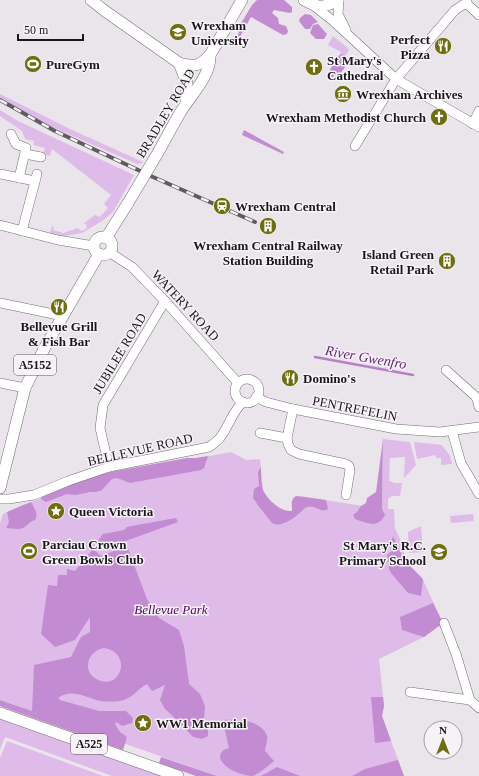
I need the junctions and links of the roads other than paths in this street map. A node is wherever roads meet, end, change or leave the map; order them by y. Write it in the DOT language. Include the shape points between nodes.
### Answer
graph roads {
  1 [pos="91,0"];
  2 [pos="242,0"];
  3 [pos="304,0"];
  4 [pos="338,0"];
  5 [pos="467,1"];
  6 [pos="328,3"];
  7 [pos="314,6"];
  8 [pos="479,14"];
  9 [pos="332,20"];
  10 [pos="348,35"];
  11 [pos="210,55"];
  12 [pos="179,63"];
  13 [pos="396,78"];
  14 [pos="186,103"];
  15 [pos="479,111"];
  16 [pos="476,125"];
  17 [pos="12,134"];
  18 [pos="355,146"];
  19 [pos="25,154"];
  20 [pos="41,157"];
  21 [pos="0,174"];
  22 [pos="19,178"];
  23 [pos="0,225"];
  24 [pos="22,231"];
  25 [pos="101,251"];
  26 [pos="165,301"];
  27 [pos="0,302"];
  28 [pos="63,316"];
  29 [pos="446,370"];
  30 [pos="0,383"];
  31 [pos="238,383"];
  32 [pos="25,388"];
  33 [pos="256,397"];
  34 [pos="243,402"];
  35 [pos="479,407"];
  36 [pos="293,409"];
  37 [pos="479,427"];
  38 [pos="452,431"];
  39 [pos="260,433"];
  40 [pos="287,438"];
  41 [pos="3,463"];
  42 [pos="109,467"];
  43 [pos="0,488"];
  44 [pos="479,494"];
  45 [pos="346,495"];
  46 [pos="0,499"];
  47 [pos="444,623"];
  48 [pos="410,692"];
  49 [pos="470,700"];
  50 [pos="479,708"];
  51 [pos="0,713"];
  52 [pos="178,776"];
  1 -- 12 [label="main road"];
  2 -- 11 [label="main road, BRADLEY ROAD"];
  3 -- 7 [label="main road"];
  4 -- 6 [label="main road"];
  4 -- 10 [label="street" via="338,14"];
  5 -- 8 [label="street"];
  5 -- 13 [label="street" via="455,10"];
  6 -- 7 [label="main road"];
  6 -- 9 [label="street"];
  7 -- 9 [label="street"];
  9 -- 10 [label="street"];
  10 -- 13 [label="street"];
  11 -- 12 [label="main road" via="197,65"];
  11 -- 14 [label="main road, BRADLEY ROAD" via="211,62 206,73"];
  12 -- 14 [label="main road" via="187,83"];
  13 -- 16 [label="street"];
  13 -- 18 [label="street"];
  14 -- 25 [label="main road, BRADLEY ROAD, bridge" via="106,238 112,244"];
  15 -- 16 [label="street"];
  17 -- 19 [label="street" via="16,144 26,148"];
  19 -- 20 [label="street"];
  19 -- 22 [label="street"];
  21 -- 22 [label="street"];
  22 -- 24 [label="street" via="36,178"];
  23 -- 24 [label="street, WATERY ROAD"];
  24 -- 25 [label="street, WATERY ROAD"];
  25 -- 26 [label="street, WATERY ROAD" via="132,267"];
  25 -- 28 [label="main road, A5152"];
  26 -- 31 [label="street, WATERY ROAD"];
  26 -- 42 [label="street, JUBILEE ROAD" via="103,405 100,428"];
  27 -- 28 [label="street"];
  28 -- 32 [label="main road, A5152"];
  29 -- 35 [label="street" via="475,396"];
  30 -- 32 [label="street"];
  31 -- 33 [label="street" via="244,379 254,381 259,390"];
  31 -- 34 [label="street" via="235,394"];
  32 -- 41 [label="main road, A5152"];
  33 -- 34 [label="street" via="250,402"];
  33 -- 36 [label="street, PENTREFELIN"];
  34 -- 42 [label="street, BELLEVUE ROAD" via="235,409 218,440 209,447"];
  36 -- 38 [label="street, PENTREFELIN" via="396,429"];
  36 -- 40 [label="street"];
  37 -- 38 [label="street, PENTREFELIN"];
  38 -- 44 [label="street" via="461,463"];
  39 -- 40 [label="street"];
  40 -- 45 [label="street" via="291,450 298,454 350,466"];
  41 -- 43 [label="main road, A5152"];
  42 -- 46 [label="street, BELLEVUE ROAD" via="34,494"];
  47 -- 49 [label="street"];
  48 -- 49 [label="street"];
  49 -- 50 [label="street"];
  51 -- 52 [label="main road, A525"];
}
